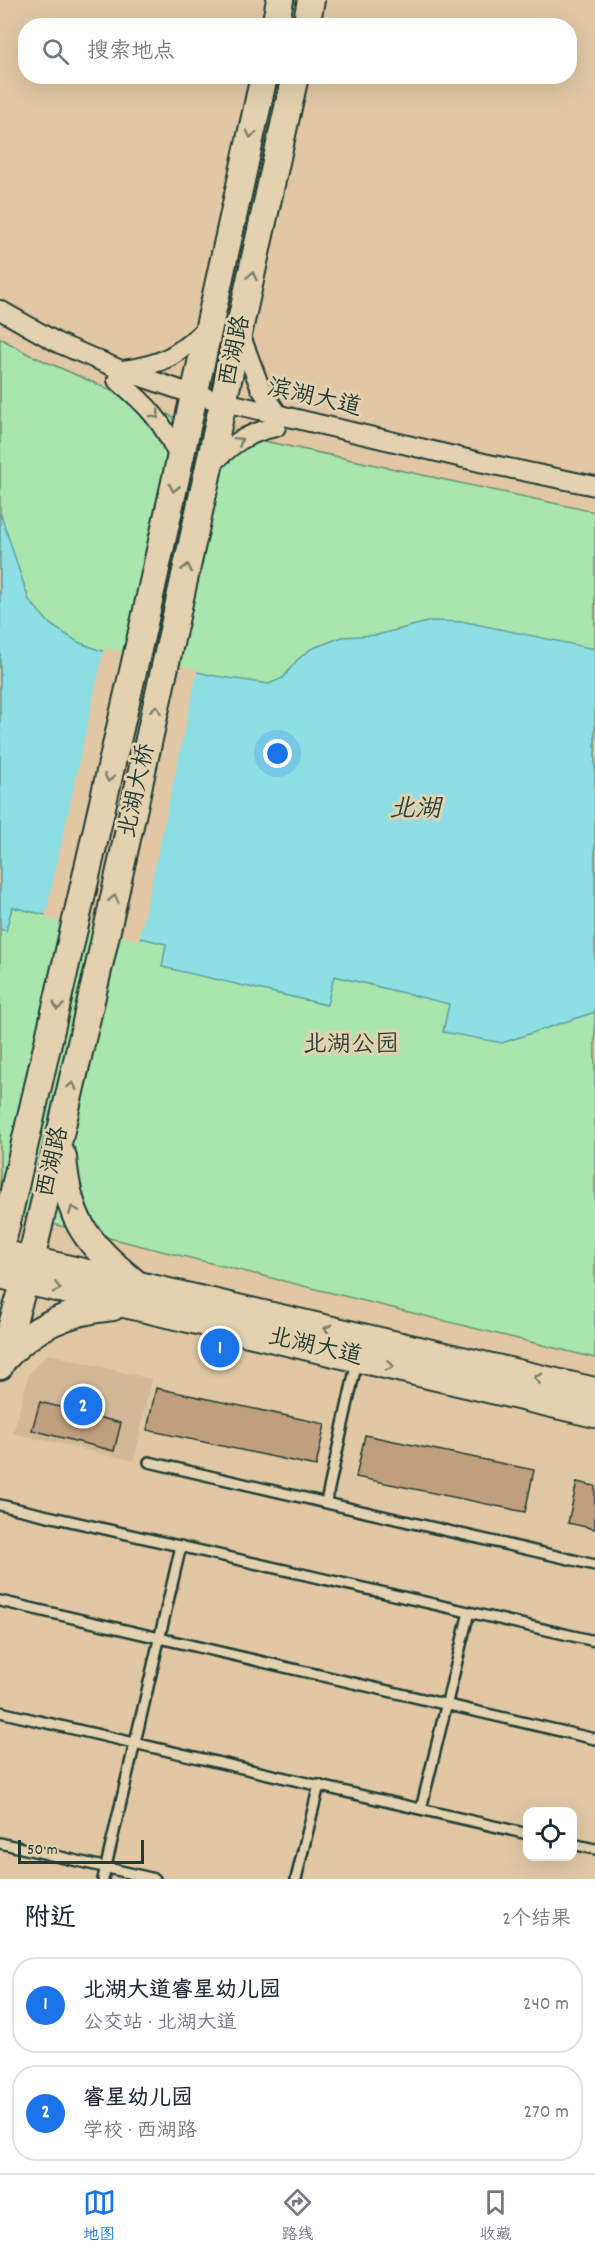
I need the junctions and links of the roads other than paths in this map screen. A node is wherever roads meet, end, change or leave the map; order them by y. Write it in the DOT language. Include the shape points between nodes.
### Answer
graph roads {
  1 [pos="280,0"];
  2 [pos="311,0"];
  3 [pos="277,18"];
  4 [pos="308,18"];
  5 [pos="262,84"];
  6 [pos="293,84"];
  7 [pos="0,310"];
  8 [pos="0,324"];
  9 [pos="209,326"];
  10 [pos="240,334"];
  11 [pos="119,375"];
  12 [pos="193,401"];
  13 [pos="224,409"];
  14 [pos="277,422"];
  15 [pos="180,460"];
  16 [pos="210,467"];
  17 [pos="595,486"];
  18 [pos="595,498"];
  19 [pos="145,619"];
  20 [pos="174,626"];
  21 [pos="70,949"];
  22 [pos="101,957"];
  23 [pos="30,1128"];
  24 [pos="61,1134"];
  25 [pos="0,1180"];
  26 [pos="0,1252"];
  27 [pos="28,1270"];
  28 [pos="0,1275"];
  29 [pos="133,1295"];
  30 [pos="358,1359"];
  31 [pos="1,1364"];
  32 [pos="595,1391"];
  33 [pos="595,1414"];
  34 [pos="148,1462"];
  35 [pos="326,1502"];
  36 [pos="0,1504"];
  37 [pos="181,1546"];
  38 [pos="595,1565"];
  39 [pos="0,1601"];
  40 [pos="469,1612"];
  41 [pos="159,1638"];
  42 [pos="595,1641"];
  43 [pos="446,1705"];
  44 [pos="0,1712"];
  45 [pos="595,1739"];
  46 [pos="135,1743"];
  47 [pos="318,1785"];
  48 [pos="421,1809"];
  49 [pos="523,1833"];
  50 [pos="0,1844"];
  51 [pos="577,1845"];
  52 [pos="595,1849"];
  53 [pos="106,1868"];
  54 [pos="103,1879"];
  55 [pos="155,1879"];
  56 [pos="296,1879"];
  1 -- 3 [label="main road"];
  2 -- 4 [label="main road"];
  5 -- 9 [label="main road, 西湖路, one-way"];
  10 -- 6 [label="main road, 西湖路, one-way"];
  7 -- 11 [label="street, 滨湖大道"];
  8 -- 11 [label="street, 滨湖大道" via="53,353"];
  9 -- 11 [label="street" via="176,356"];
  9 -- 12 [label="main road, 西湖路"];
  10 -- 13 [label="main road, 西湖路"];
  10 -- 14 [label="street"];
  11 -- 12 [label="street, 滨湖大道"];
  11 -- 15 [label="street, one-way" via="163,424"];
  12 -- 13 [label="street, 滨湖大道"];
  12 -- 15 [label="main road, 西湖路"];
  13 -- 14 [label="street, 滨湖大道"];
  13 -- 16 [label="main road, 西湖路"];
  16 -- 14 [label="street, one-way" via="226,449"];
  14 -- 17 [label="street, 滨湖大道"];
  14 -- 18 [label="street, 滨湖大道" via="482,476"];
  15 -- 19 [label="main road, 西湖路, one-way"];
  20 -- 16 [label="main road, 西湖路, one-way"];
  19 -- 21 [label="main road, 北湖大桥, one-way"];
  22 -- 20 [label="main road, 北湖大桥, one-way"];
  21 -- 23 [label="main road, 西湖路, one-way"];
  24 -- 22 [label="main road, 西湖路, one-way"];
  23 -- 25 [label="main road"];
  23 -- 26 [label="main road, 西湖路"];
  24 -- 27 [label="main road, 西湖路"];
  29 -- 24 [label="main road, one-way" via="75,1216 65,1189"];
  26 -- 27 [label="main road, 北湖大道"];
  27 -- 28 [label="main road, 北湖大道"];
  27 -- 29 [label="main road, 北湖大道"];
  27 -- 31 [label="main road, 西湖路"];
  29 -- 30 [label="main road, 北湖大道"];
  29 -- 31 [label="main road" via="47,1324 18,1343"];
  32 -- 29 [label="main road, 北湖大道, one-way"];
  30 -- 33 [label="main road, 北湖大道, one-way"];
  30 -- 35 [label="lane"];
  34 -- 35 [label="lane"];
  35 -- 38 [label="lane"];
  36 -- 37 [label="lane"];
  37 -- 40 [label="lane"];
  37 -- 41 [label="lane"];
  39 -- 41 [label="lane"];
  40 -- 42 [label="lane"];
  40 -- 43 [label="lane"];
  41 -- 43 [label="lane"];
  41 -- 46 [label="lane"];
  43 -- 45 [label="lane"];
  43 -- 48 [label="lane"];
  44 -- 46 [label="lane"];
  46 -- 47 [label="lane"];
  46 -- 53 [label="lane"];
  47 -- 48 [label="lane"];
  47 -- 56 [label="lane"];
  48 -- 49 [label="lane"];
  50 -- 53 [label="lane"];
  51 -- 52 [label="lane"];
  53 -- 54 [label="lane"];
  53 -- 55 [label="lane"];
}
